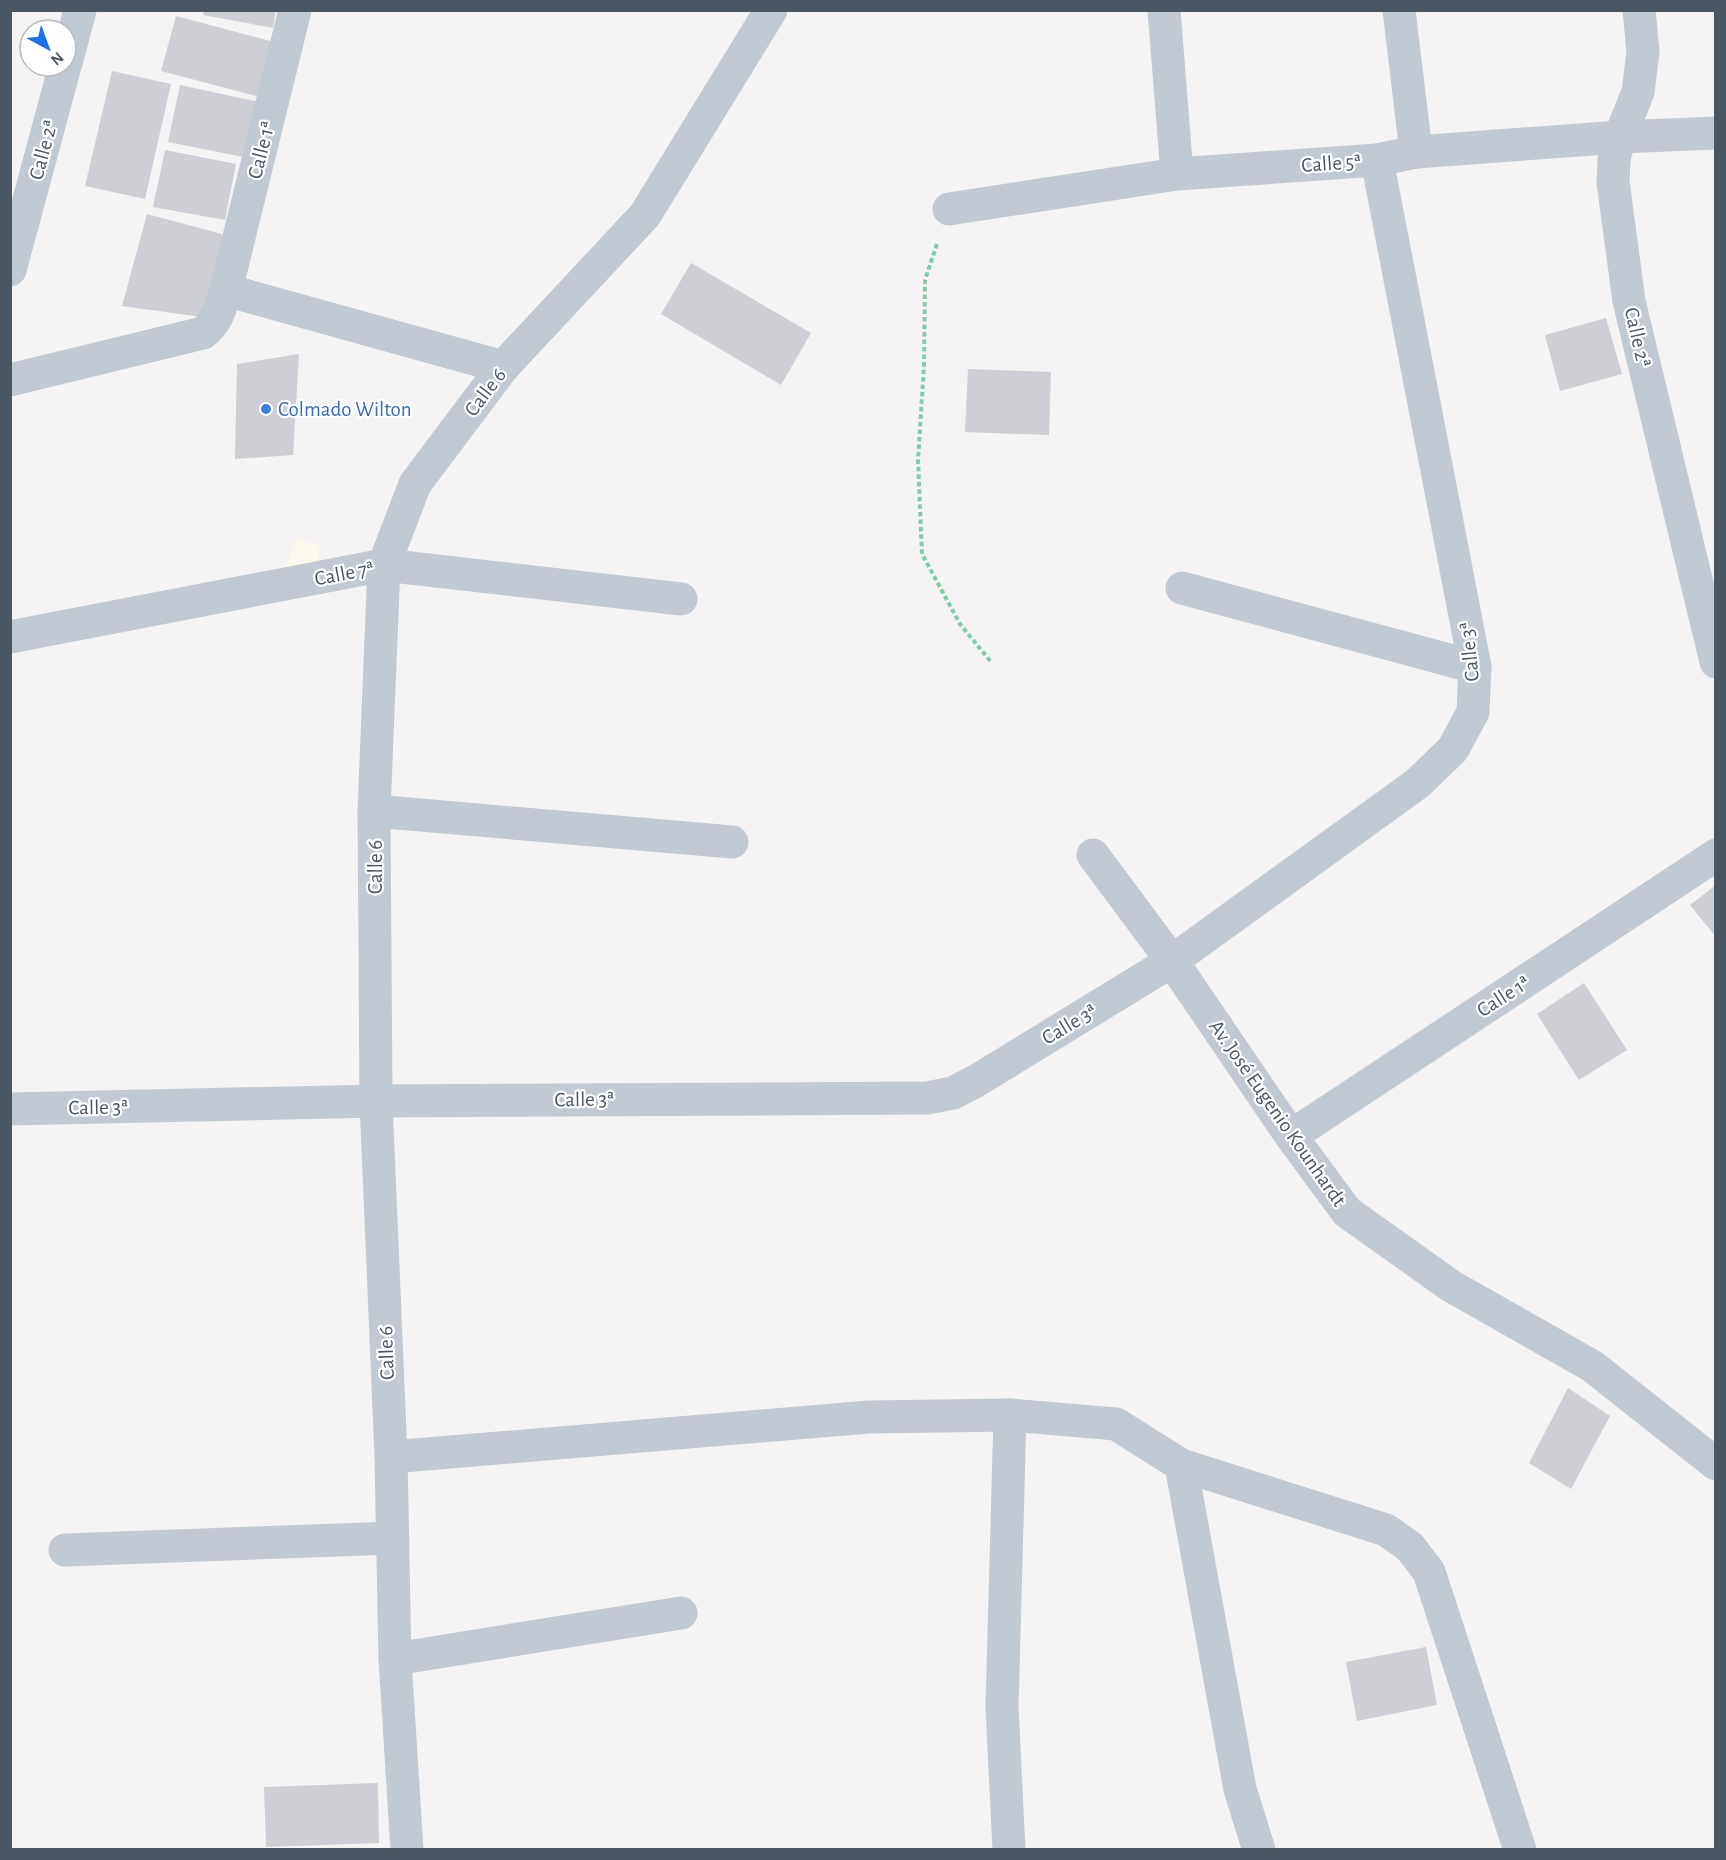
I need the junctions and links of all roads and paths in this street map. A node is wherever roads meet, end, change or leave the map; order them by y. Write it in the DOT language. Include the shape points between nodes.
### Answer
graph roads {
  1 [pos="295,10"];
  2 [pos="771,10"];
  3 [pos="1164,10"];
  4 [pos="1399,10"];
  5 [pos="1639,10"];
  6 [pos="62,78"];
  7 [pos="1716,133"];
  8 [pos="1620,137"];
  9 [pos="1416,152"];
  10 [pos="1377,160"];
  11 [pos="1177,174"];
  12 [pos="949,209"];
  13 [pos="10,270"];
  14 [pos="226,290"];
  15 [pos="503,367"];
  16 [pos="10,380"];
  17 [pos="384,565"];
  18 [pos="1182,588"];
  19 [pos="681,599"];
  20 [pos="10,637"];
  21 [pos="991,662"];
  22 [pos="1716,662"];
  23 [pos="1475,667"];
  24 [pos="374,811"];
  25 [pos="732,842"];
  26 [pos="1093,855"];
  27 [pos="1716,855"];
  28 [pos="1172,961"];
  29 [pos="376,1101"];
  30 [pos="10,1109"];
  31 [pos="1291,1136"];
  32 [pos="1010,1415"];
  33 [pos="391,1457"];
  34 [pos="1716,1464"];
  35 [pos="1181,1466"];
  36 [pos="393,1538"];
  37 [pos="65,1550"];
  38 [pos="681,1614"];
  39 [pos="395,1659"];
  40 [pos="407,1850"];
  41 [pos="1009,1850"];
  42 [pos="1259,1850"];
  43 [pos="1520,1850"];
  1 -- 14 [label="street, Calle 1ª"];
  2 -- 15 [label="street, Calle 6" via="645,215"];
  3 -- 11 [label="street"];
  4 -- 9 [label="street"];
  5 -- 8 [label="street, Calle 2ª" via="1643,52 1638,92"];
  6 -- 13 [label="street, Calle 2ª"];
  7 -- 8 [label="street, Calle 5ª"];
  8 -- 9 [label="street, Calle 5ª"];
  8 -- 22 [label="street, Calle 2ª" via="1613,182 1629,301"];
  9 -- 10 [label="street, Calle 5ª"];
  10 -- 11 [label="street, Calle 5ª"];
  10 -- 23 [label="street, Calle 3ª"];
  11 -- 12 [label="street, Calle 5ª"];
  12 -- 21 [label="path" via="925,280 918,460 922,554 960,624"];
  14 -- 15 [label="street"];
  14 -- 16 [label="street, Calle 1ª" via="218,316 203,333"];
  15 -- 17 [label="street, Calle 6" via="415,484"];
  17 -- 19 [label="street, Calle 7ª"];
  17 -- 20 [label="street, Calle 7ª"];
  17 -- 24 [label="street, Calle 6"];
  18 -- 23 [label="street"];
  23 -- 28 [label="street, Calle 3ª" via="1473,712 1453,749 1418,783"];
  24 -- 25 [label="street"];
  24 -- 29 [label="street, Calle 6"];
  26 -- 28 [label="street, Av. José Eugenio Kounhardt"];
  27 -- 31 [label="street, Calle 1ª"];
  28 -- 29 [label="street, Calle 3ª" via="976,1081 927,1098"];
  28 -- 31 [label="street, Av. José Eugenio Kounhardt"];
  29 -- 30 [label="street, Calle 3ª"];
  29 -- 33 [label="street, Calle 6"];
  31 -- 34 [label="street, Av. José Eugenio Kounhardt" via="1347,1212 1450,1286 1592,1366"];
  32 -- 33 [label="street" via="869,1417"];
  32 -- 35 [label="street" via="1116,1425"];
  32 -- 41 [label="street" via="1002,1707"];
  33 -- 36 [label="street, Calle 6"];
  35 -- 42 [label="street" via="1240,1789"];
  35 -- 43 [label="street" via="1386,1530 1410,1547 1429,1572"];
  36 -- 37 [label="street"];
  36 -- 39 [label="street, Calle 6"];
  38 -- 39 [label="street"];
  39 -- 40 [label="street, Calle 6"];
}
